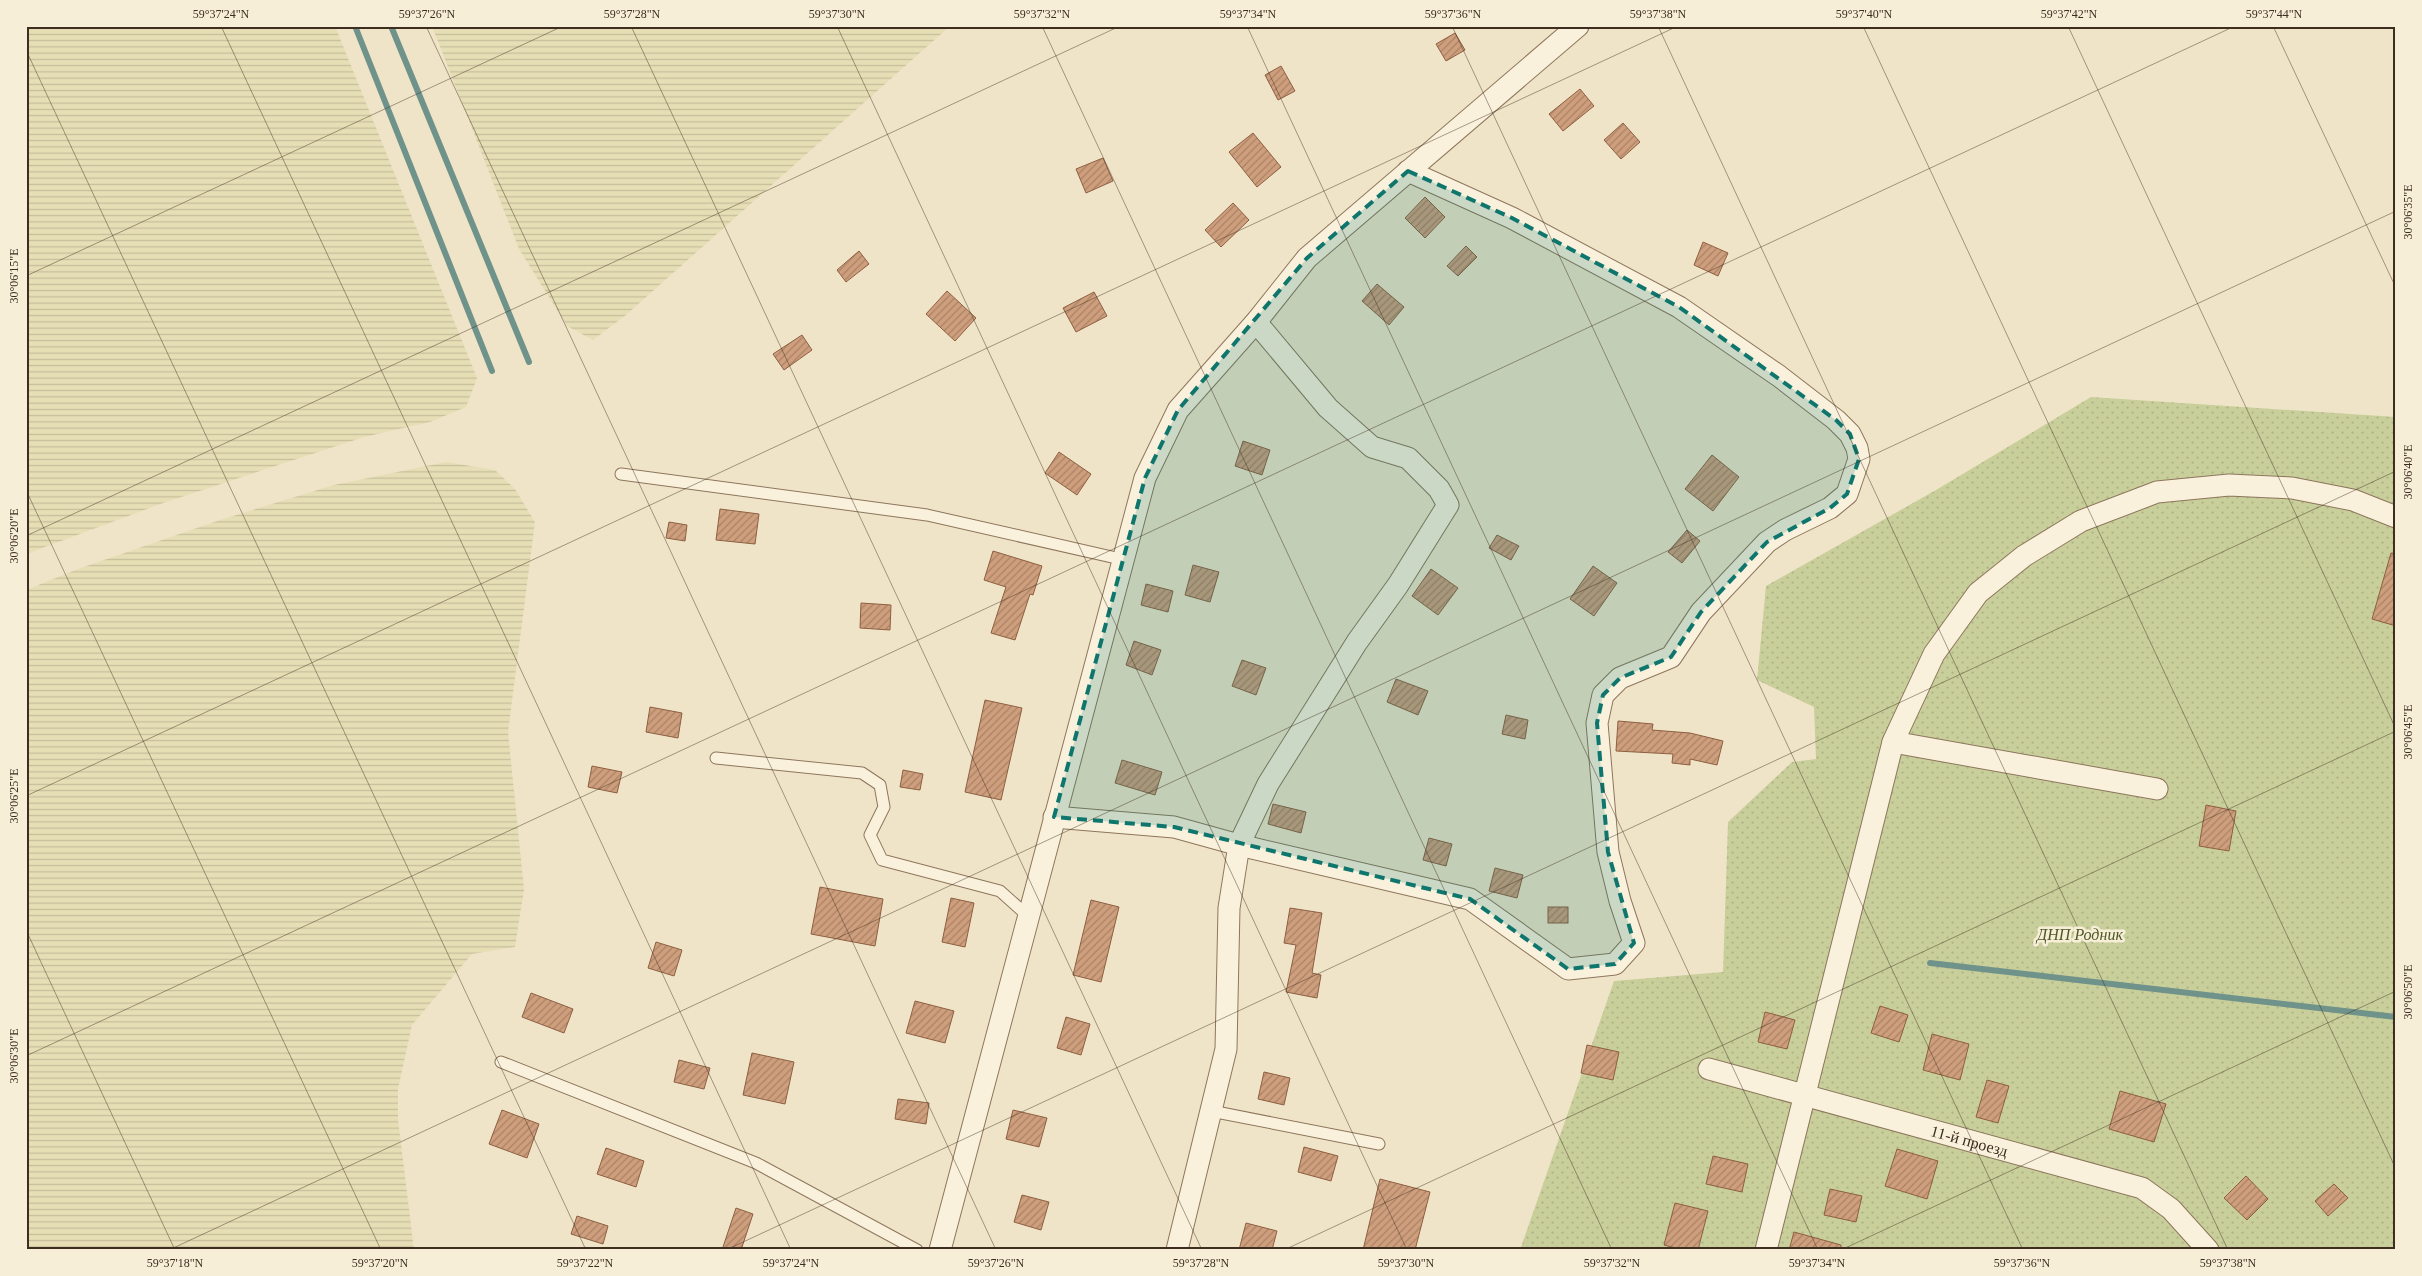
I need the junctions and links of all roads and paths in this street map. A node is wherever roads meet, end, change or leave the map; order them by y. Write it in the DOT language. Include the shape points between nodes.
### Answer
graph roads {
  1 [pos="1578,26"];
  2 [pos="1408,172"];
  3 [pos="1256,322"];
  4 [pos="621,474"];
  5 [pos="2396,517"];
  6 [pos="1125,560"];
  7 [pos="1893,742"];
  8 [pos="716,758"];
  9 [pos="2157,788"];
  10 [pos="1054,817"];
  11 [pos="1239,846"];
  12 [pos="1029,917"];
  13 [pos="501,1062"];
  14 [pos="1710,1069"];
  15 [pos="1805,1096"];
  16 [pos="1211,1111"];
  17 [pos="1379,1144"];
  18 [pos="917,1250"];
  19 [pos="940,1250"];
  20 [pos="1177,1250"];
  21 [pos="1766,1250"];
  22 [pos="2208,1250"];
  1 -- 2 [label="street"];
  2 -- 3 [label="street" via="1307,258"];
  2 -- 11 [label="street" via="1512,218 1679,307 1836,420 1850,434 1859,459 1847,494 1830,508 1768,542 1701,612 1671,657 1620,678 1603,695 1597,723 1608,852 1634,943 1615,964 1568,969 1470,899"];
  3 -- 6 [label="street" via="1178,410 1145,478"];
  3 -- 11 [label="street" via="1328,408 1372,447 1408,458 1439,489 1448,505 1268,784"];
  4 -- 6 [label="lane" via="927,515"];
  5 -- 7 [label="street" via="2353,500 2292,488 2229,485 2157,492 2081,521 2024,556 1978,593 1934,654"];
  6 -- 10 [label="street"];
  7 -- 9 [label="street"];
  7 -- 15 [label="street"];
  8 -- 12 [label="lane" via="862,773 880,785 884,807 870,835 882,860 1000,890"];
  10 -- 11 [label="street" via="1174,827"];
  10 -- 12 [label="street"];
  11 -- 16 [label="street" via="1229,908 1226,1049"];
  12 -- 19 [label="street"];
  13 -- 18 [label="lane" via="756,1163"];
  14 -- 15 [label="street, 11-й проезд"];
  15 -- 21 [label="street"];
  15 -- 22 [label="street, 11-й проезд" via="2142,1188 2171,1209"];
  16 -- 17 [label="lane"];
  16 -- 20 [label="street"];
}
